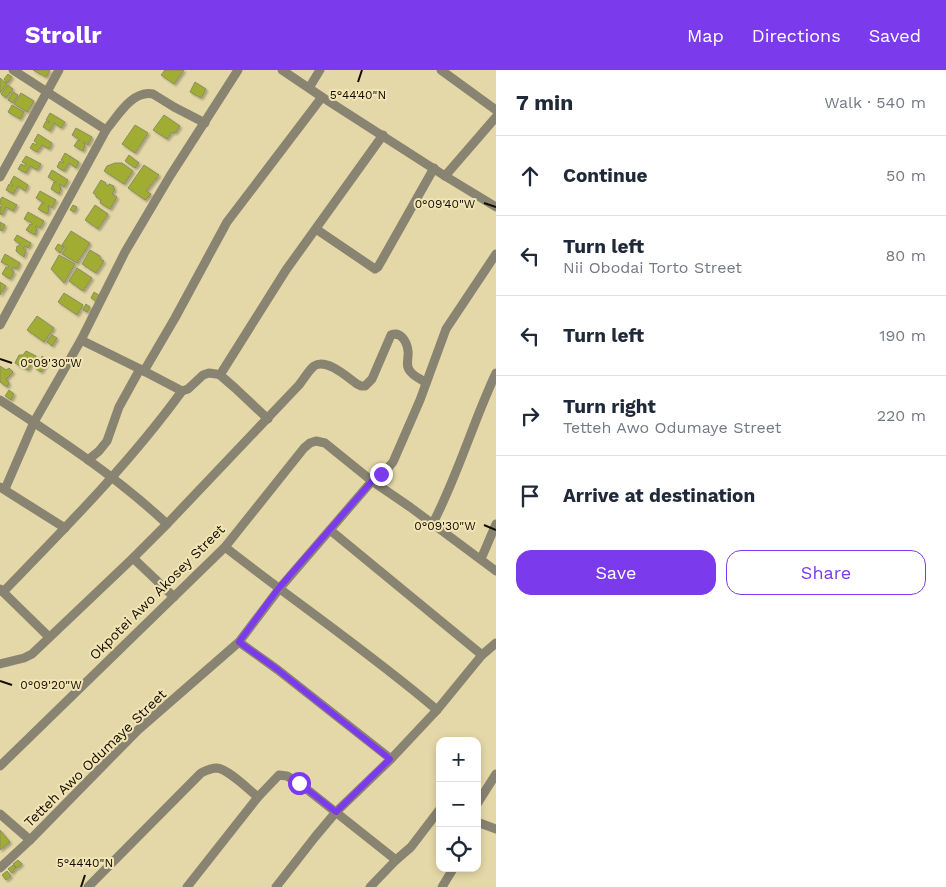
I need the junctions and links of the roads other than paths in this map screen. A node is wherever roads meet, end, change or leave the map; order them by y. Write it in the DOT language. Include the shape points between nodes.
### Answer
graph roads {
  1 [pos="14,70"];
  2 [pos="59,70"];
  3 [pos="238,70"];
  4 [pos="282,70"];
  5 [pos="320,70"];
  6 [pos="441,70"];
  7 [pos="308,88"];
  8 [pos="48,92"];
  9 [pos="322,97"];
  10 [pos="496,110"];
  11 [pos="496,117"];
  12 [pos="205,123"];
  13 [pos="106,130"];
  14 [pos="383,136"];
  15 [pos="434,168"];
  16 [pos="445,176"];
  17 [pos="0,177"];
  18 [pos="496,206"];
  19 [pos="316,229"];
  20 [pos="496,254"];
  21 [pos="1,320"];
  22 [pos="80,340"];
  23 [pos="142,370"];
  24 [pos="496,373"];
  25 [pos="220,375"];
  26 [pos="426,383"];
  27 [pos="182,392"];
  28 [pos="0,400"];
  29 [pos="268,419"];
  30 [pos="34,422"];
  31 [pos="88,460"];
  32 [pos="112,478"];
  33 [pos="372,481"];
  34 [pos="2,488"];
  35 [pos="434,523"];
  36 [pos="167,524"];
  37 [pos="496,524"];
  38 [pos="65,528"];
  39 [pos="330,530"];
  40 [pos="225,547"];
  41 [pos="133,558"];
  42 [pos="481,558"];
  43 [pos="496,570"];
  44 [pos="278,589"];
  45 [pos="2,591"];
  46 [pos="174,597"];
  47 [pos="49,637"];
  48 [pos="239,642"];
  49 [pos="496,643"];
  50 [pos="482,656"];
  51 [pos="0,664"];
  52 [pos="437,710"];
  53 [pos="390,759"];
  54 [pos="0,766"];
  55 [pos="496,774"];
  56 [pos="258,797"];
  57 [pos="481,798"];
  58 [pos="336,812"];
  59 [pos="0,814"];
  60 [pos="436,814"];
  61 [pos="481,823"];
  62 [pos="496,829"];
  63 [pos="30,840"];
  64 [pos="396,860"];
  65 [pos="0,868"];
  66 [pos="451,872"];
  67 [pos="88,887"];
  68 [pos="187,887"];
  69 [pos="276,887"];
  70 [pos="370,887"];
  71 [pos="442,887"];
  1 -- 8 [label="street"];
  2 -- 8 [label="street"];
  3 -- 12 [label="street"];
  4 -- 7 [label="street"];
  5 -- 7 [label="street"];
  6 -- 10 [label="street"];
  7 -- 9 [label="street"];
  8 -- 13 [label="street"];
  8 -- 17 [label="street"];
  9 -- 14 [label="street"];
  9 -- 23 [label="street" via="227,222 175,318"];
  11 -- 16 [label="street"];
  12 -- 13 [label="street" via="153,94 146,94 124,108"];
  12 -- 22 [label="street" via="125,252"];
  13 -- 21 [label="street"];
  14 -- 15 [label="street"];
  14 -- 19 [label="street"];
  15 -- 16 [label="street"];
  15 -- 19 [label="street" via="375,269"];
  16 -- 18 [label="street"];
  19 -- 25 [label="street" via="286,270"];
  20 -- 26 [label="street, Tetteh Awo Odumaye Street" via="446,329"];
  22 -- 23 [label="street"];
  22 -- 30 [label="street"];
  23 -- 27 [label="street"];
  23 -- 31 [label="street" via="119,407 107,441"];
  24 -- 35 [label="street"];
  25 -- 27 [label="street" via="212,372 203,375"];
  25 -- 29 [label="street"];
  26 -- 29 [label="street" via="410,372 405,340 394,334 372,379 365,386 330,365 318,364"];
  26 -- 33 [label="street, Tetteh Awo Odumaye Street" via="393,462"];
  27 -- 32 [label="street"];
  28 -- 30 [label="street"];
  29 -- 36 [label="street"];
  30 -- 31 [label="street"];
  30 -- 34 [label="street"];
  31 -- 32 [label="street"];
  32 -- 36 [label="street"];
  32 -- 38 [label="street"];
  33 -- 35 [label="street, Okpotei Awo Akosey Street"];
  33 -- 39 [label="street, Tetteh Awo Odumaye Street"];
  33 -- 40 [label="street, Okpotei Awo Akosey Street" via="325,443 310,443"];
  34 -- 38 [label="street"];
  35 -- 42 [label="street, Okpotei Awo Akosey Street"];
  36 -- 41 [label="street"];
  37 -- 42 [label="street"];
  38 -- 45 [label="street"];
  39 -- 44 [label="street, Tetteh Awo Odumaye Street"];
  39 -- 50 [label="street"];
  40 -- 44 [label="street"];
  40 -- 46 [label="street, Okpotei Awo Akosey Street"];
  41 -- 46 [label="street"];
  41 -- 47 [label="street"];
  42 -- 43 [label="street, Okpotei Awo Akosey Street"];
  44 -- 48 [label="street, Tetteh Awo Odumaye Street"];
  44 -- 52 [label="street" via="400,678"];
  45 -- 47 [label="street"];
  46 -- 54 [label="street, Okpotei Awo Akosey Street"];
  47 -- 51 [label="street" via="32,654"];
  48 -- 53 [label="street"];
  48 -- 63 [label="street, Tetteh Awo Odumaye Street" via="138,730"];
  49 -- 50 [label="street"];
  50 -- 52 [label="street"];
  52 -- 53 [label="street"];
  53 -- 58 [label="street"];
  55 -- 57 [label="street"];
  56 -- 58 [label="street" via="279,775 287,776"];
  56 -- 67 [label="street" via="221,769 201,773"];
  56 -- 68 [label="street"];
  58 -- 64 [label="street"];
  58 -- 69 [label="street"];
  59 -- 63 [label="street"];
  60 -- 64 [label="street" via="411,847"];
  61 -- 62 [label="street"];
  63 -- 65 [label="street, Tetteh Awo Odumaye Street"];
  64 -- 70 [label="street"];
  66 -- 71 [label="street"];
}
